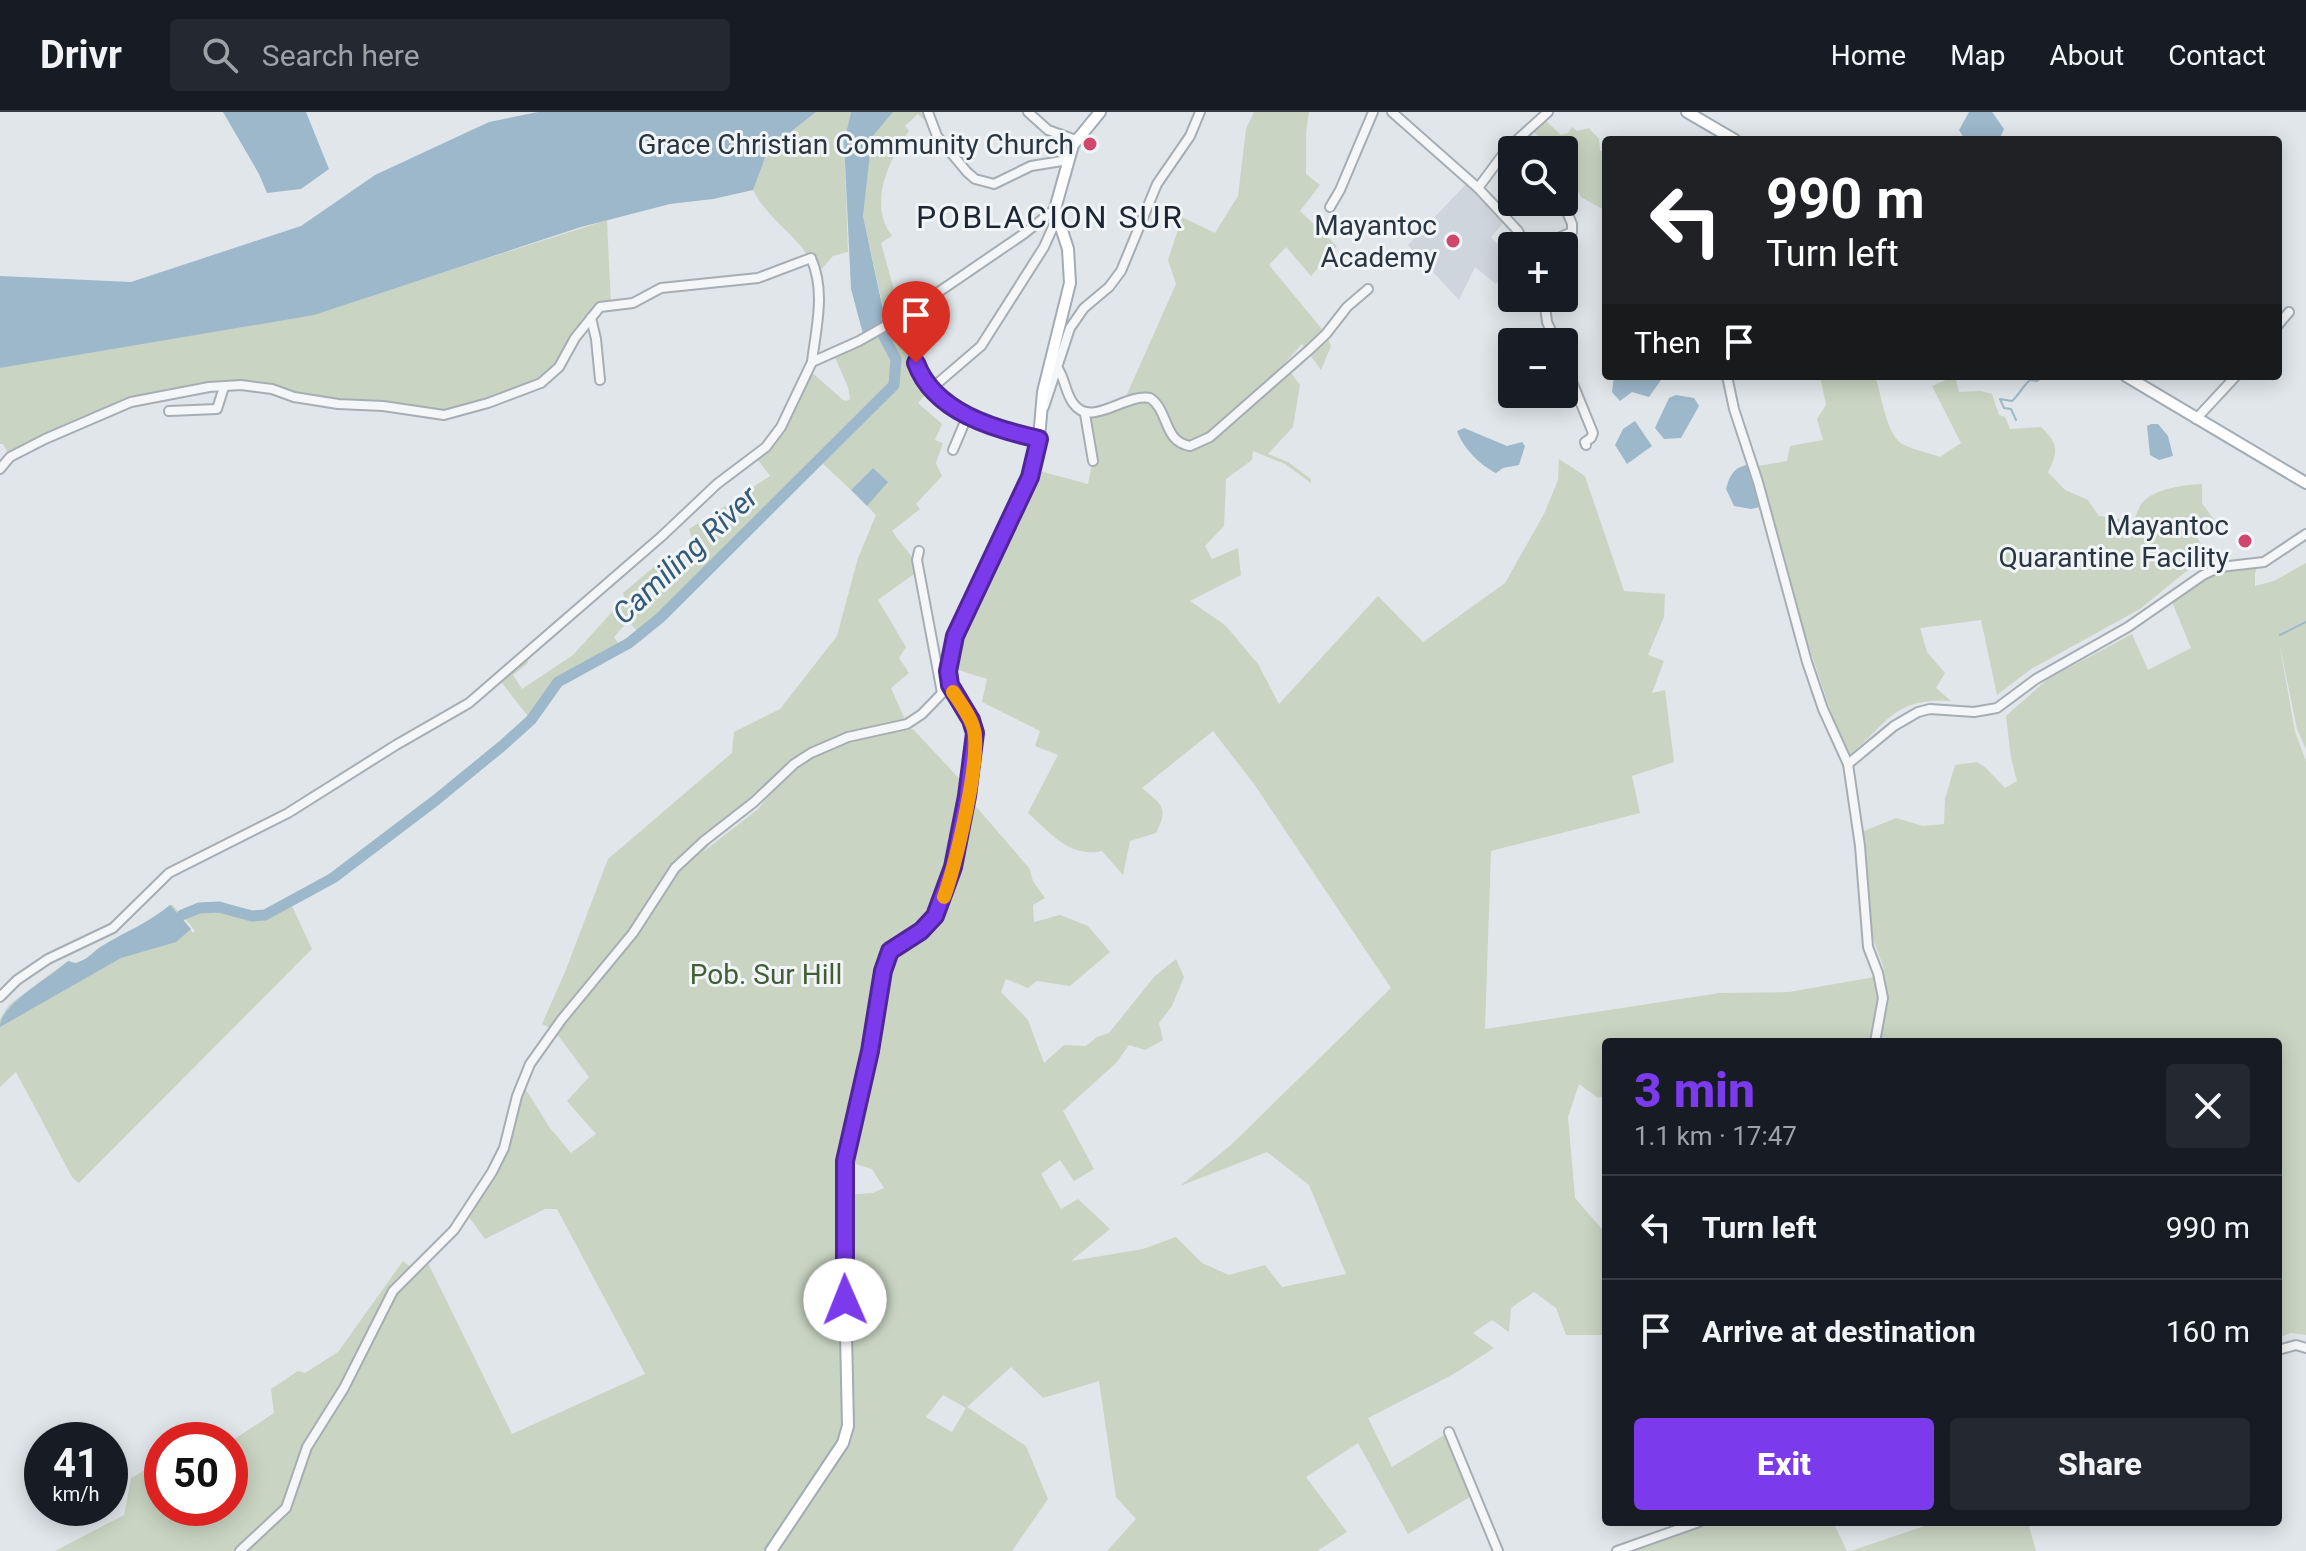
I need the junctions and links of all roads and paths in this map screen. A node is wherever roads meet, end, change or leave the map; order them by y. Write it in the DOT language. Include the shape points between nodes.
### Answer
graph roads {
  1 [pos="928,112"];
  2 [pos="1028,112"];
  3 [pos="1100,112"];
  4 [pos="1200,112"];
  5 [pos="1373,112"];
  6 [pos="1392,112"];
  7 [pos="1548,112"];
  8 [pos="1687,112"];
  9 [pos="1524,136"];
  10 [pos="1728,136"];
  11 [pos="1076,140"];
  12 [pos="1068,160"];
  13 [pos="1498,164"];
  14 [pos="1478,188"];
  15 [pos="1330,207"];
  16 [pos="1498,207"];
  17 [pos="1056,214"];
  18 [pos="1506,216"];
  19 [pos="1518,232"];
  20 [pos="1368,289"];
  21 [pos="915,308"];
  22 [pos="2289,312"];
  23 [pos="591,318"];
  24 [pos="2282,320"];
  25 [pos="812,362"];
  26 [pos="1057,367"];
  27 [pos="600,380"];
  28 [pos="1728,380"];
  29 [pos="2133,380"];
  30 [pos="2232,380"];
  31 [pos="224,387"];
  32 [pos="932,388"];
  33 [pos="1578,396"];
  34 [pos="169,411"];
  35 [pos="1042,414"];
  36 [pos="1085,414"];
  37 [pos="970,417"];
  38 [pos="2196,419"];
  39 [pos="1039,439"];
  40 [pos="1586,445"];
  41 [pos="953,450"];
  42 [pos="1093,461"];
  43 [pos="0,469"];
  44 [pos="2306,483"];
  45 [pos="2306,534"];
  46 [pos="919,551"];
  47 [pos="946,689"];
  48 [pos="1848,764"];
  49 [pos="0,997"];
  50 [pos="1876,1038"];
  51 [pos="2306,1348"];
  52 [pos="2282,1349"];
  53 [pos="1449,1432"];
  54 [pos="1688,1526"];
  55 [pos="240,1551"];
  56 [pos="771,1551"];
  57 [pos="1498,1551"];
  58 [pos="1617,1551"];
  1 -- 12 [label="street" via="937,136 975,179 994,184 1031,166"];
  2 -- 11 [label="street" via="1048,130"];
  3 -- 11 [label="main road"];
  4 -- 26 [label="street" via="1157,184 1121,271 1078,315"];
  5 -- 15 [label="street"];
  6 -- 14 [label="street"];
  7 -- 9 [label="street"];
  8 -- 10 [label="main road"];
  11 -- 12 [label="main road"];
  12 -- 17 [label="main road"];
  13 -- 14 [label="street"];
  14 -- 16 [label="street"];
  17 -- 21 [label="street"];
  17 -- 32 [label="street" via="1044,247 981,346"];
  17 -- 35 [label="main road" via="1068,249 1070,283"];
  18 -- 19 [label="street"];
  20 -- 36 [label="street" via="1309,350 1197,444 1178,443 1150,398 1134,397"];
  21 -- 25 [label="street"];
  21 -- 32 [label="street" via="916,363"];
  22 -- 24 [label="street"];
  23 -- 25 [label="street" via="600,307 633,303 657,289 758,278 811,258 820,303"];
  23 -- 27 [label="street"];
  23 -- 31 [label="street" via="559,367 541,383 444,415 338,404 241,385"];
  25 -- 49 [label="street" via="766,447 472,700 288,813 169,873 113,928 40,964"];
  26 -- 35 [label="street"];
  26 -- 36 [label="street" via="1070,399"];
  28 -- 48 [label="street" via="1807,662"];
  29 -- 38 [label="main road"];
  30 -- 38 [label="street"];
  31 -- 34 [label="street" via="217,409"];
  31 -- 43 [label="street" via="131,402 45,439 10,457"];
  32 -- 37 [label="street"];
  33 -- 40 [label="street" via="1593,433"];
  35 -- 39 [label="main road"];
  36 -- 42 [label="street"];
  37 -- 39 [label="street"];
  37 -- 41 [label="street"];
  38 -- 44 [label="main road"];
  39 -- 47 [label="main road" via="1030,477 955,637"];
  45 -- 48 [label="street" via="2264,562 2220,567 2203,575 1997,708 1918,712"];
  46 -- 47 [label="street"];
  47 -- 55 [label="street" via="907,724 833,742 794,764 675,868 633,933 530,1064 492,1172 454,1230 393,1291 307,1447 286,1508"];
  47 -- 56 [label="main road" via="971,720 975,741 953,867 935,916 888,955 845,1161 848,1426 843,1443"];
  48 -- 50 [label="street" via="1868,947 1883,998"];
  51 -- 52 [label="street"];
  53 -- 57 [label="street"];
  54 -- 58 [label="street"];
}
